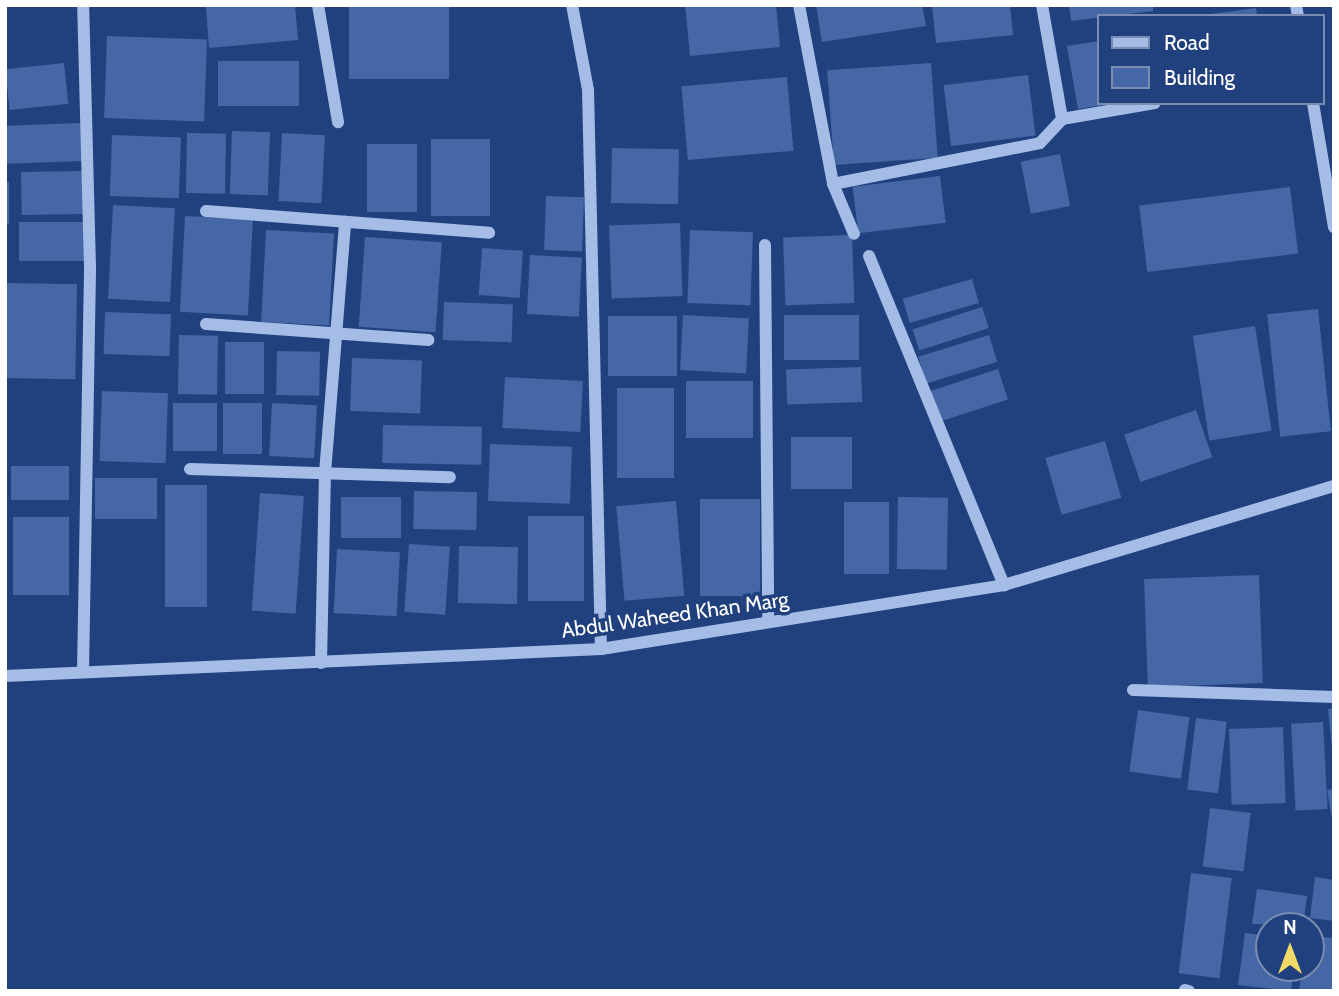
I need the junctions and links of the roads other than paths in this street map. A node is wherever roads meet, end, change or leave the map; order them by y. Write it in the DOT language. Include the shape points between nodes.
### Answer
graph roads {
  1 [pos="83,5"];
  2 [pos="318,5"];
  3 [pos="572,5"];
  4 [pos="799,5"];
  5 [pos="1042,5"];
  6 [pos="1142,105"];
  7 [pos="1313,105"];
  8 [pos="1062,119"];
  9 [pos="338,122"];
  10 [pos="833,184"];
  11 [pos="205,211"];
  12 [pos="345,222"];
  13 [pos="1334,227"];
  14 [pos="489,233"];
  15 [pos="854,234"];
  16 [pos="765,245"];
  17 [pos="869,257"];
  18 [pos="205,324"];
  19 [pos="338,334"];
  20 [pos="428,340"];
  21 [pos="190,469"];
  22 [pos="325,472"];
  23 [pos="450,477"];
  24 [pos="1334,486"];
  25 [pos="1004,585"];
  26 [pos="768,622"];
  27 [pos="601,649"];
  28 [pos="321,663"];
  29 [pos="83,672"];
  30 [pos="5,676"];
  31 [pos="1133,690"];
  32 [pos="1334,697"];
  1 -- 29 [label="street" via="90,267"];
  2 -- 9 [label="street"];
  3 -- 27 [label="street" via="588,90"];
  4 -- 10 [label="street"];
  5 -- 8 [label="street"];
  6 -- 8 [label="street"];
  7 -- 13 [label="street"];
  8 -- 10 [label="street" via="1040,143"];
  10 -- 15 [label="street"];
  11 -- 12 [label="street"];
  12 -- 14 [label="street"];
  12 -- 19 [label="street"];
  16 -- 26 [label="street"];
  17 -- 25 [label="street"];
  18 -- 19 [label="street"];
  19 -- 20 [label="street"];
  19 -- 22 [label="street"];
  21 -- 22 [label="street"];
  22 -- 23 [label="street"];
  22 -- 28 [label="street"];
  24 -- 25 [label="street, Abdul Waheed Khan Marg"];
  25 -- 26 [label="street, Abdul Waheed Khan Marg"];
  26 -- 27 [label="street, Abdul Waheed Khan Marg"];
  27 -- 28 [label="street, Abdul Waheed Khan Marg"];
  28 -- 29 [label="street, Abdul Waheed Khan Marg"];
  29 -- 30 [label="street, Abdul Waheed Khan Marg"];
  31 -- 32 [label="street"];
}
